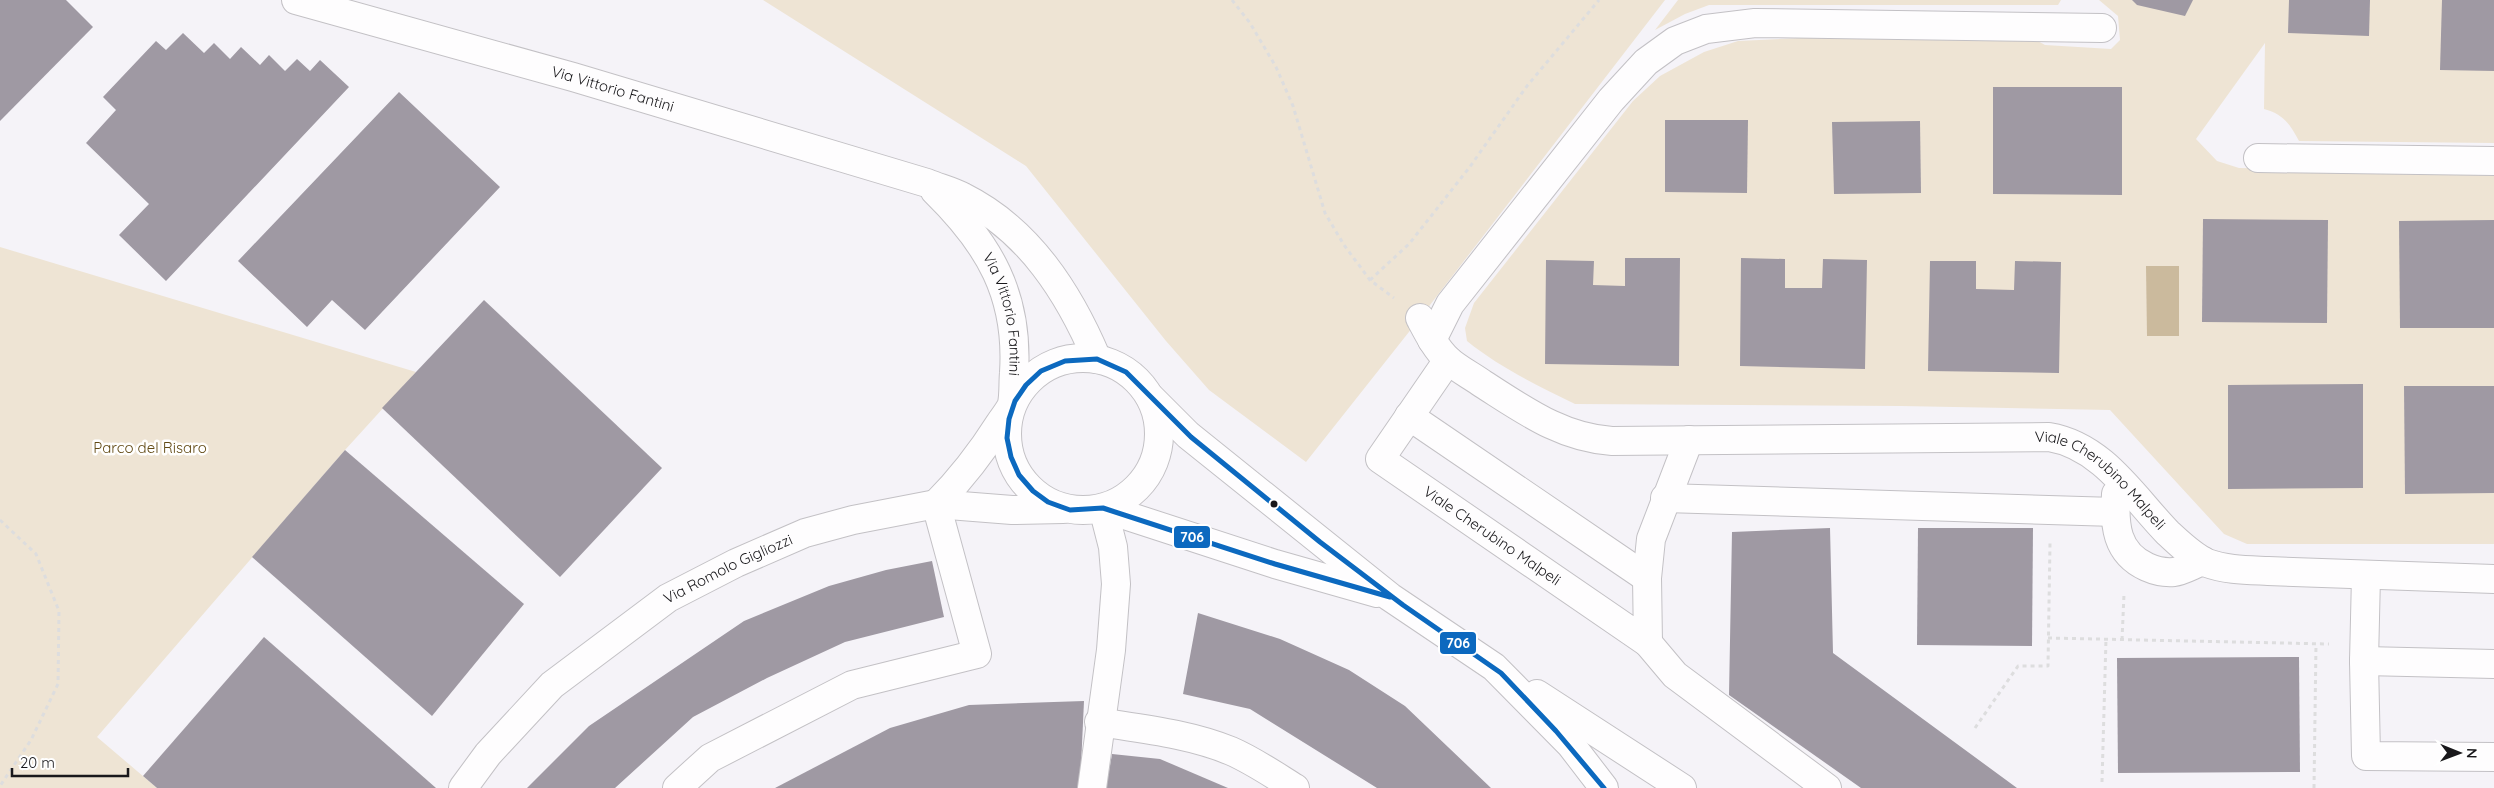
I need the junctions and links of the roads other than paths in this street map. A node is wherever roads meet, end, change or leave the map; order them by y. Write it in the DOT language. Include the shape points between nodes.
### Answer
graph roads {
  1 [pos="296,0"];
  2 [pos="2102,28"];
  3 [pos="2258,158"];
  4 [pos="2494,161"];
  5 [pos="927,183"];
  6 [pos="1434,340"];
  7 [pos="1097,359"];
  8 [pos="1150,397"];
  9 [pos="1012,405"];
  10 [pos="1409,416"];
  11 [pos="1689,440"];
  12 [pos="2118,478"];
  13 [pos="1665,498"];
  14 [pos="936,504"];
  15 [pos="1103,508"];
  16 [pos="1063,509"];
  17 [pos="2115,512"];
  18 [pos="2203,560"];
  19 [pos="2366,576"];
  20 [pos="1648,578"];
  21 [pos="2494,579"];
  22 [pos="1390,596"];
  23 [pos="1648,643"];
  24 [pos="2364,653"];
  25 [pos="2494,664"];
  26 [pos="1494,667"];
  27 [pos="1099,722"];
  28 [pos="2494,757"];
  29 [pos="463,788"];
  30 [pos="677,788"];
  31 [pos="1092,788"];
  32 [pos="1295,788"];
  33 [pos="1604,788"];
  34 [pos="1682,788"];
  35 [pos="1827,788"];
  1 -- 5 [label="street, Via Vittorio Fantini" via="573,77"];
  2 -- 6 [label="street" via="1755,23 1706,29 1675,41 1646,62 1611,100 1450,304"];
  3 -- 4 [label="street"];
  5 -- 7 [label="street, Via Vittorio Fantini" via="962,196 978,206 1029,247 1050,270 1068,298"];
  5 -- 9 [label="street, Via Vittorio Fantini" via="979,239 1002,282 1014,339"];
  6 -- 10 [label="street, Viale Cherubino Malpeli"];
  6 -- 11 [label="street, Viale Cherubino Malpeli" via="1534,416 1573,434 1612,441"];
  7 -- 8 [label="street" via="1118,366 1137,380"];
  7 -- 9 [label="street" via="1071,358 1046,366 1026,382"];
  8 -- 15 [label="street" via="1158,419 1159,442 1153,464 1141,484 1124,499"];
  8 -- 22 [label="street" via="1188,435"];
  9 -- 14 [label="street" via="982,451"];
  9 -- 16 [label="street" via="1006,430 1009,457 1021,480 1040,498"];
  10 -- 20 [label="street"];
  10 -- 23 [label="street, Viale Cherubino Malpeli" via="1380,459"];
  11 -- 12 [label="street, Viale Cherubino Malpeli" via="2049,437 2081,447"];
  11 -- 13 [label="street"];
  12 -- 17 [label="street"];
  12 -- 18 [label="street, Viale Cherubino Malpeli" via="2176,541"];
  13 -- 17 [label="street"];
  13 -- 20 [label="street" via="1651,539"];
  14 -- 16 [label="street, Via Romolo Gigliozzi" via="1012,510"];
  14 -- 29 [label="street, Via Romolo Gigliozzi" via="805,533 668,598 552,685 488,754"];
  14 -- 30 [label="street" via="977,654 852,685 710,758"];
  15 -- 16 [label="street"];
  15 -- 22 [label="street" via="1275,564"];
  15 -- 27 [label="street" via="1113,547 1116,584 1111,650"];
  17 -- 18 [label="street" via="2120,545 2130,557 2160,573 2176,572"];
  18 -- 19 [label="street, Viale Cherubino Malpeli" via="2237,569"];
  19 -- 21 [label="street, Viale Cherubino Malpeli"];
  19 -- 24 [label="street"];
  20 -- 23 [label="street"];
  22 -- 26 [label="street"];
  23 -- 35 [label="street, Viale Cherubino Malpeli" via="1675,675"];
  24 -- 25 [label="street"];
  24 -- 28 [label="street" via="2366,756"];
  26 -- 33 [label="street" via="1571,745"];
  26 -- 34 [label="street"];
  27 -- 31 [label="street"];
  27 -- 32 [label="street" via="1205,742 1255,762"];
}
